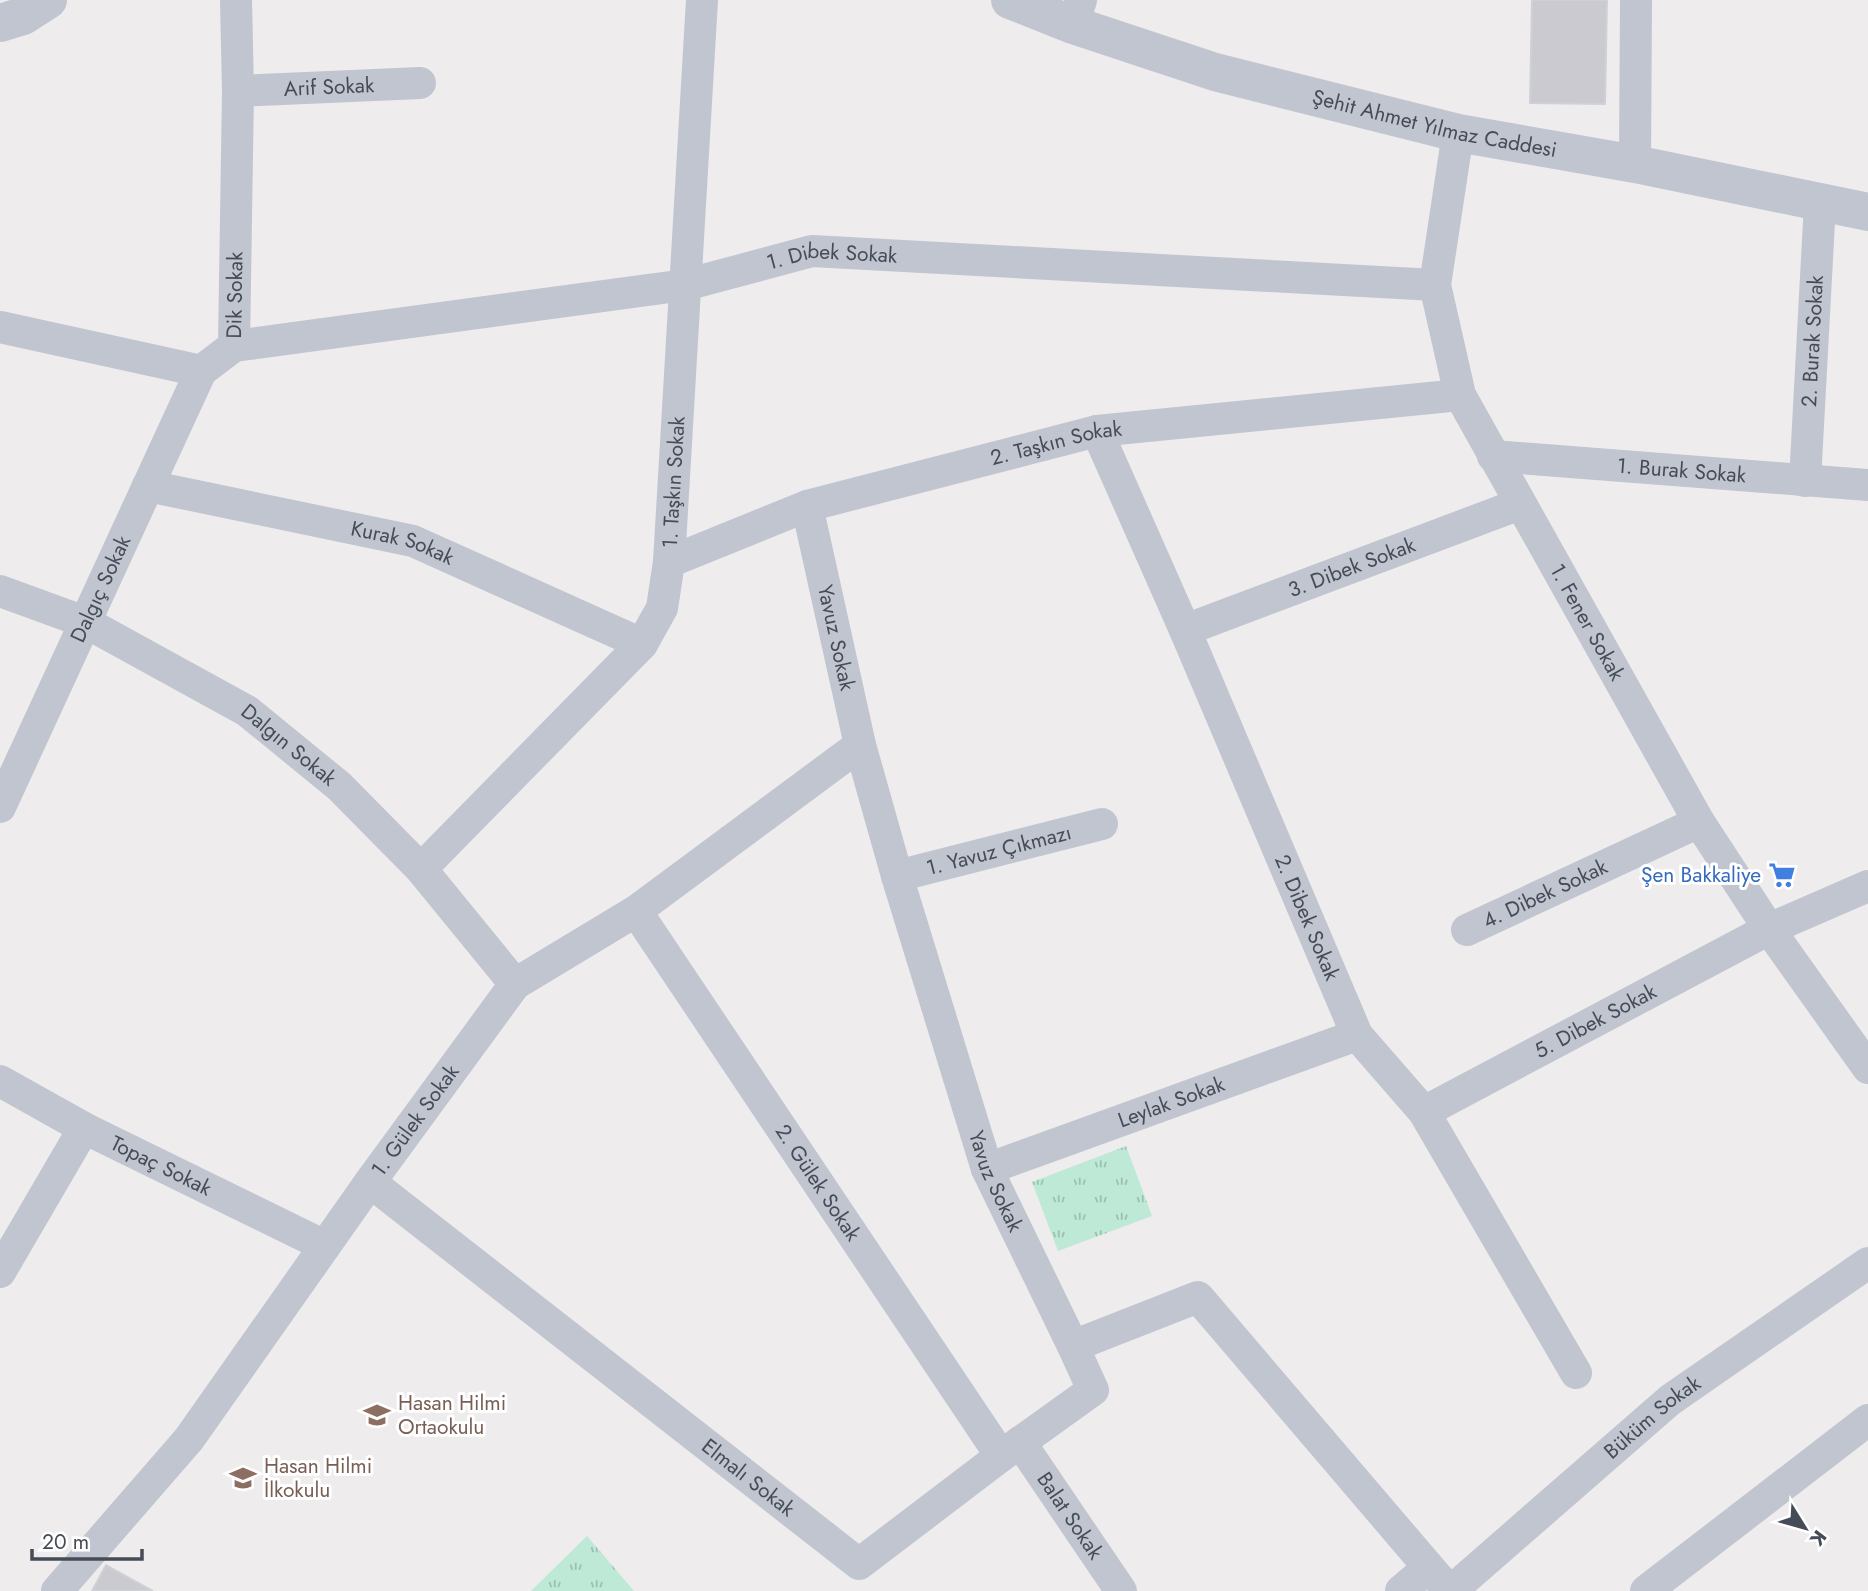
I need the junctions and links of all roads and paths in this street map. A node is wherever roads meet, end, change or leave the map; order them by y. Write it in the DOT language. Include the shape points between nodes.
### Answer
graph roads {
  1 [pos="48,0"];
  2 [pos="236,0"];
  3 [pos="702,0"];
  4 [pos="1010,0"];
  5 [pos="1636,0"];
  6 [pos="1077,12"];
  7 [pos="0,23"];
  8 [pos="420,83"];
  9 [pos="238,92"];
  10 [pos="1458,133"];
  11 [pos="1635,164"];
  12 [pos="1820,203"];
  13 [pos="1868,212"];
  14 [pos="685,285"];
  15 [pos="1435,285"];
  16 [pos="0,327"];
  17 [pos="233,346"];
  18 [pos="201,371"];
  19 [pos="1460,395"];
  20 [pos="1097,431"];
  21 [pos="1493,456"];
  22 [pos="1805,481"];
  23 [pos="1868,485"];
  24 [pos="148,486"];
  25 [pos="1520,504"];
  26 [pos="807,506"];
  27 [pos="668,562"];
  28 [pos="0,591"];
  29 [pos="85,622"];
  30 [pos="1185,630"];
  31 [pos="642,644"];
  32 [pos="860,745"];
  33 [pos="0,807"];
  34 [pos="1699,822"];
  35 [pos="1102,824"];
  36 [pos="421,869"];
  37 [pos="897,876"];
  38 [pos="1868,886"];
  39 [pos="636,911"];
  40 [pos="1769,929"];
  41 [pos="1467,930"];
  42 [pos="515,984"];
  43 [pos="1357,1035"];
  44 [pos="1868,1068"];
  45 [pos="0,1081"];
  46 [pos="1424,1112"];
  47 [pos="84,1129"];
  48 [pos="987,1169"];
  49 [pos="370,1182"];
  50 [pos="326,1246"];
  51 [pos="1868,1264"];
  52 [pos="0,1272"];
  53 [pos="1073,1346"];
  54 [pos="1576,1373"];
  55 [pos="1868,1420"];
  56 [pos="1010,1449"];
  57 [pos="1443,1583"];
  58 [pos="57,1591"];
  59 [pos="1121,1591"];
  60 [pos="1401,1591"];
  61 [pos="1646,1591"];
  1 -- 7 [label="street" via="23,16"];
  2 -- 9 [label="street, Dik Sokak"];
  3 -- 14 [label="street, 1. Taşkın Sokak"];
  4 -- 6 [label="street, Şehit Ahmet Yılmaz Caddesi"];
  5 -- 11 [label="street"];
  6 -- 10 [label="street, Şehit Ahmet Yılmaz Caddesi" via="1215,72"];
  8 -- 9 [label="street, Arif Sokak"];
  9 -- 17 [label="street, Dik Sokak"];
  10 -- 11 [label="street, Şehit Ahmet Yılmaz Caddesi"];
  10 -- 15 [label="street, 1. Fener Sokak"];
  11 -- 12 [label="street, Şehit Ahmet Yılmaz Caddesi"];
  12 -- 13 [label="street, Şehit Ahmet Yılmaz Caddesi"];
  12 -- 22 [label="street, 2. Burak Sokak"];
  14 -- 15 [label="street, 1. Dibek Sokak" via="812,251"];
  14 -- 17 [label="street, 1. Dibek Sokak"];
  14 -- 27 [label="street, 1. Taşkın Sokak"];
  15 -- 19 [label="street, 1. Fener Sokak"];
  16 -- 18 [label="street"];
  17 -- 18 [label="street, Dik Sokak"];
  18 -- 24 [label="street, Dalgıç Sokak"];
  19 -- 20 [label="street, 2. Taşkın Sokak"];
  19 -- 21 [label="street, 1. Fener Sokak"];
  20 -- 26 [label="street, 2. Taşkın Sokak"];
  20 -- 30 [label="street, 2. Dibek Sokak"];
  21 -- 22 [label="street, 1. Burak Sokak"];
  21 -- 25 [label="street, 1. Fener Sokak"];
  22 -- 23 [label="street, 1. Burak Sokak"];
  24 -- 29 [label="street, Dalgıç Sokak"];
  24 -- 31 [label="street, Kurak Sokak" via="413,541"];
  25 -- 30 [label="street, 3. Dibek Sokak"];
  25 -- 34 [label="street, 1. Fener Sokak"];
  26 -- 27 [label="street, 2. Taşkın Sokak"];
  26 -- 32 [label="street, Yavuz Sokak"];
  27 -- 31 [label="street, 1. Taşkın Sokak" via="662,608"];
  28 -- 29 [label="street, Dalgın Sokak"];
  29 -- 33 [label="street, Dalgıç Sokak"];
  29 -- 36 [label="street, Dalgın Sokak" via="247,711 339,786"];
  30 -- 43 [label="street, 2. Dibek Sokak"];
  31 -- 36 [label="street, 1. Taşkın Sokak"];
  32 -- 37 [label="street, Yavuz Sokak"];
  32 -- 39 [label="street, 1. Gülek Sokak"];
  34 -- 40 [label="street, 1. Fener Sokak"];
  34 -- 41 [label="street, 4. Dibek Sokak"];
  35 -- 37 [label="street, 1. Yavuz Çıkmazı"];
  36 -- 42 [label="street, Dalgın Sokak"];
  37 -- 48 [label="street, Yavuz Sokak"];
  38 -- 40 [label="street, 5. Dibek Sokak"];
  39 -- 42 [label="street, 1. Gülek Sokak"];
  39 -- 56 [label="street, 2. Gülek Sokak"];
  40 -- 44 [label="street, 1. Fener Sokak"];
  40 -- 46 [label="street, 5. Dibek Sokak"];
  42 -- 49 [label="street, 1. Gülek Sokak"];
  43 -- 46 [label="street, 2. Dibek Sokak"];
  43 -- 48 [label="street, Leylak Sokak"];
  45 -- 47 [label="street, Topaç Sokak"];
  46 -- 54 [label="street, 2. Dibek Sokak"];
  47 -- 50 [label="street, Topaç Sokak"];
  47 -- 52 [label="street"];
  48 -- 53 [label="street, Yavuz Sokak"];
  49 -- 50 [label="street, 1. Gülek Sokak"];
  49 -- 56 [label="street, Elmalı Sokak" via="859,1564"];
  50 -- 58 [label="street, 1. Gülek Sokak" via="190,1439"];
  51 -- 57 [label="street, Büküm Sokak" via="1670,1400"];
  53 -- 56 [label="street, Elmalı Sokak" via="1093,1390"];
  53 -- 57 [label="street" via="1198,1297"];
  55 -- 61 [label="street"];
  56 -- 59 [label="street, Balat Sokak"];
  57 -- 60 [label="street, Büküm Sokak"];
}
